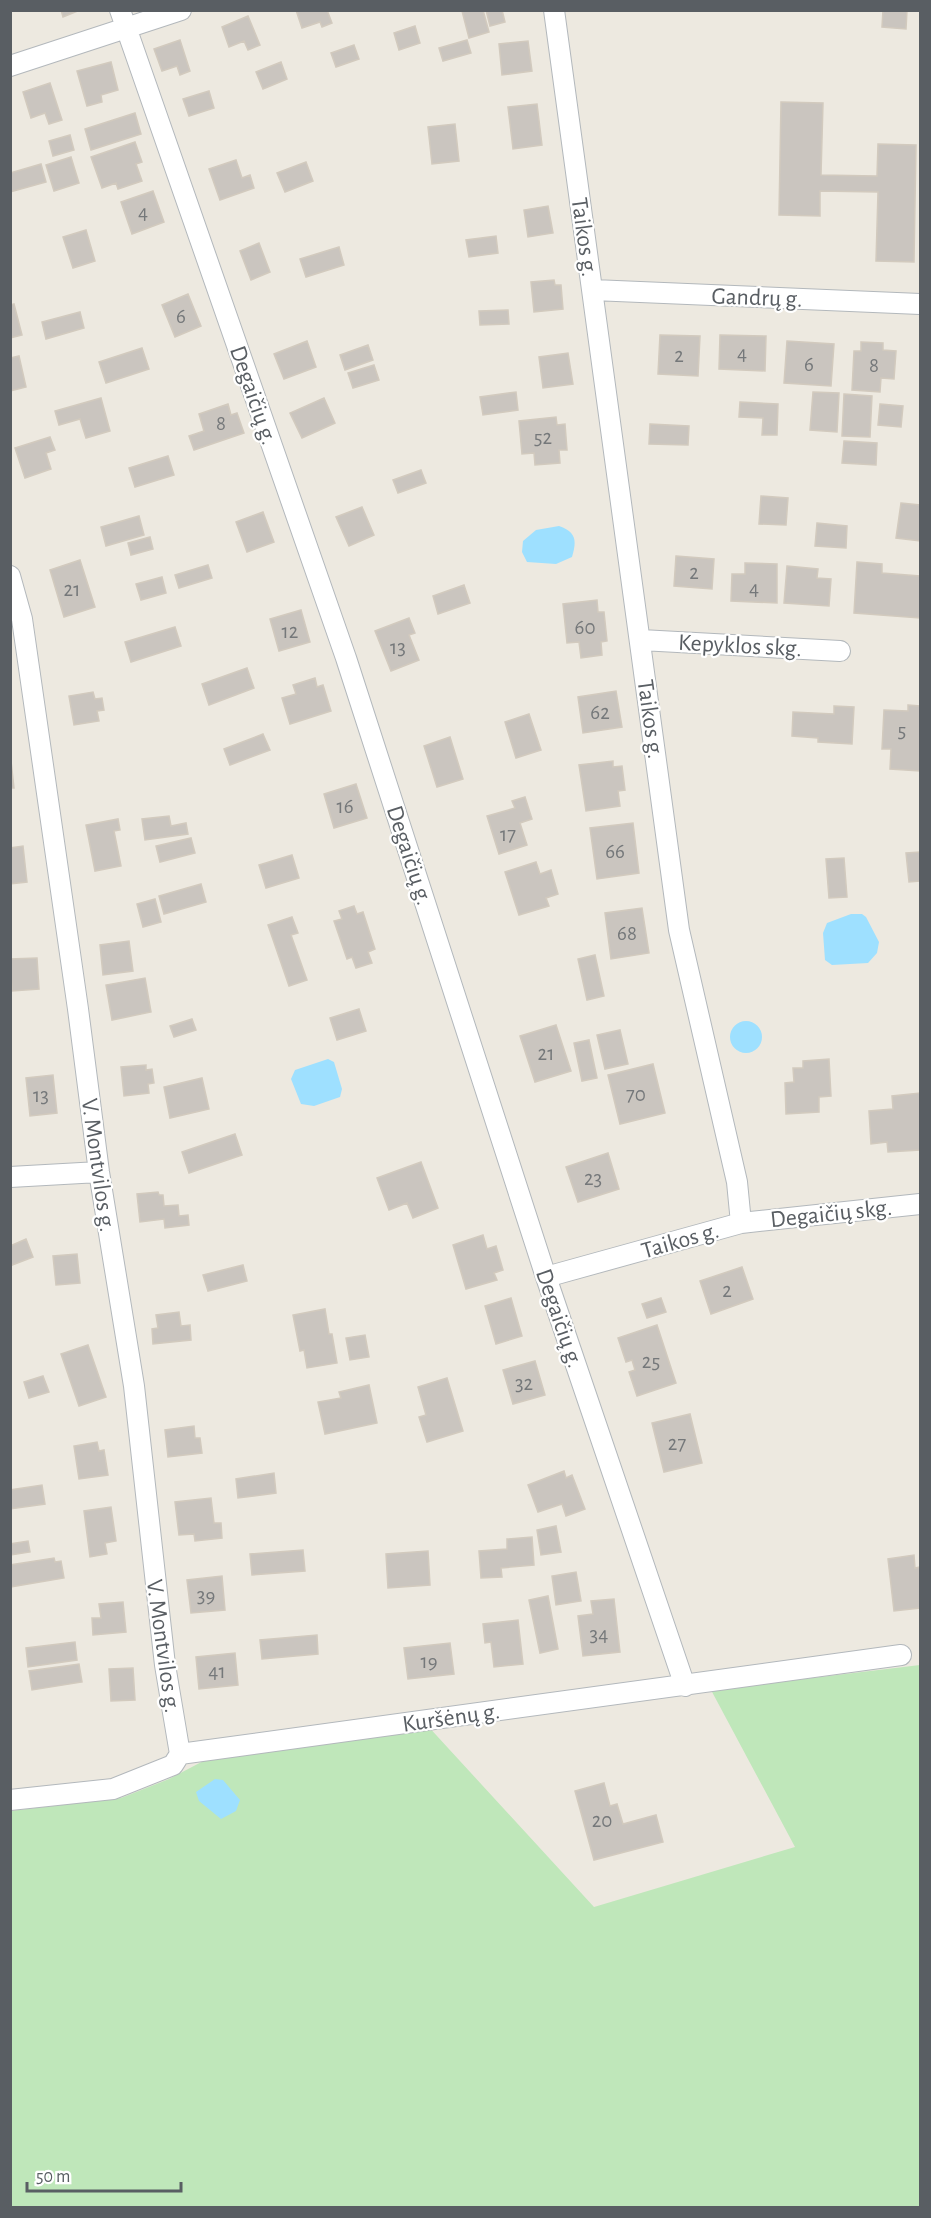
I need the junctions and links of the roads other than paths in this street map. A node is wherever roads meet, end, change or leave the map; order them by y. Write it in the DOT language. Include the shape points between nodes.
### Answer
graph roads {
  1 [pos="181,10"];
  2 [pos="554,10"];
  3 [pos="123,19"];
  4 [pos="10,66"];
  5 [pos="593,290"];
  6 [pos="921,304"];
  7 [pos="10,576"];
  8 [pos="641,640"];
  9 [pos="840,651"];
  10 [pos="99,1172"];
  11 [pos="10,1177"];
  12 [pos="921,1204"];
  13 [pos="741,1223"];
  14 [pos="546,1277"];
  15 [pos="901,1655"];
  16 [pos="685,1686"];
  17 [pos="180,1754"];
  18 [pos="10,1800"];
  1 -- 3 [label="street"];
  2 -- 5 [label="street, Taikos g."];
  3 -- 4 [label="street"];
  3 -- 14 [label="street, Degaičių g." via="346,658"];
  5 -- 6 [label="street, Gandrų g."];
  5 -- 8 [label="street, Taikos g."];
  7 -- 10 [label="street, V. Montvilos g." via="22,619"];
  8 -- 9 [label="street, Kepyklos skg."];
  8 -- 13 [label="street, Taikos g." via="680,930 737,1182"];
  10 -- 11 [label="street"];
  10 -- 17 [label="street, V. Montvilos g." via="134,1386 165,1665"];
  12 -- 13 [label="street, Degaičių skg."];
  13 -- 14 [label="street, Taikos g."];
  14 -- 16 [label="street, Degaičių g."];
  15 -- 16 [label="street, Kuršėnų g."];
  16 -- 17 [label="street, Kuršėnų g."];
  17 -- 18 [label="street" via="173,1765 113,1790"];
}
